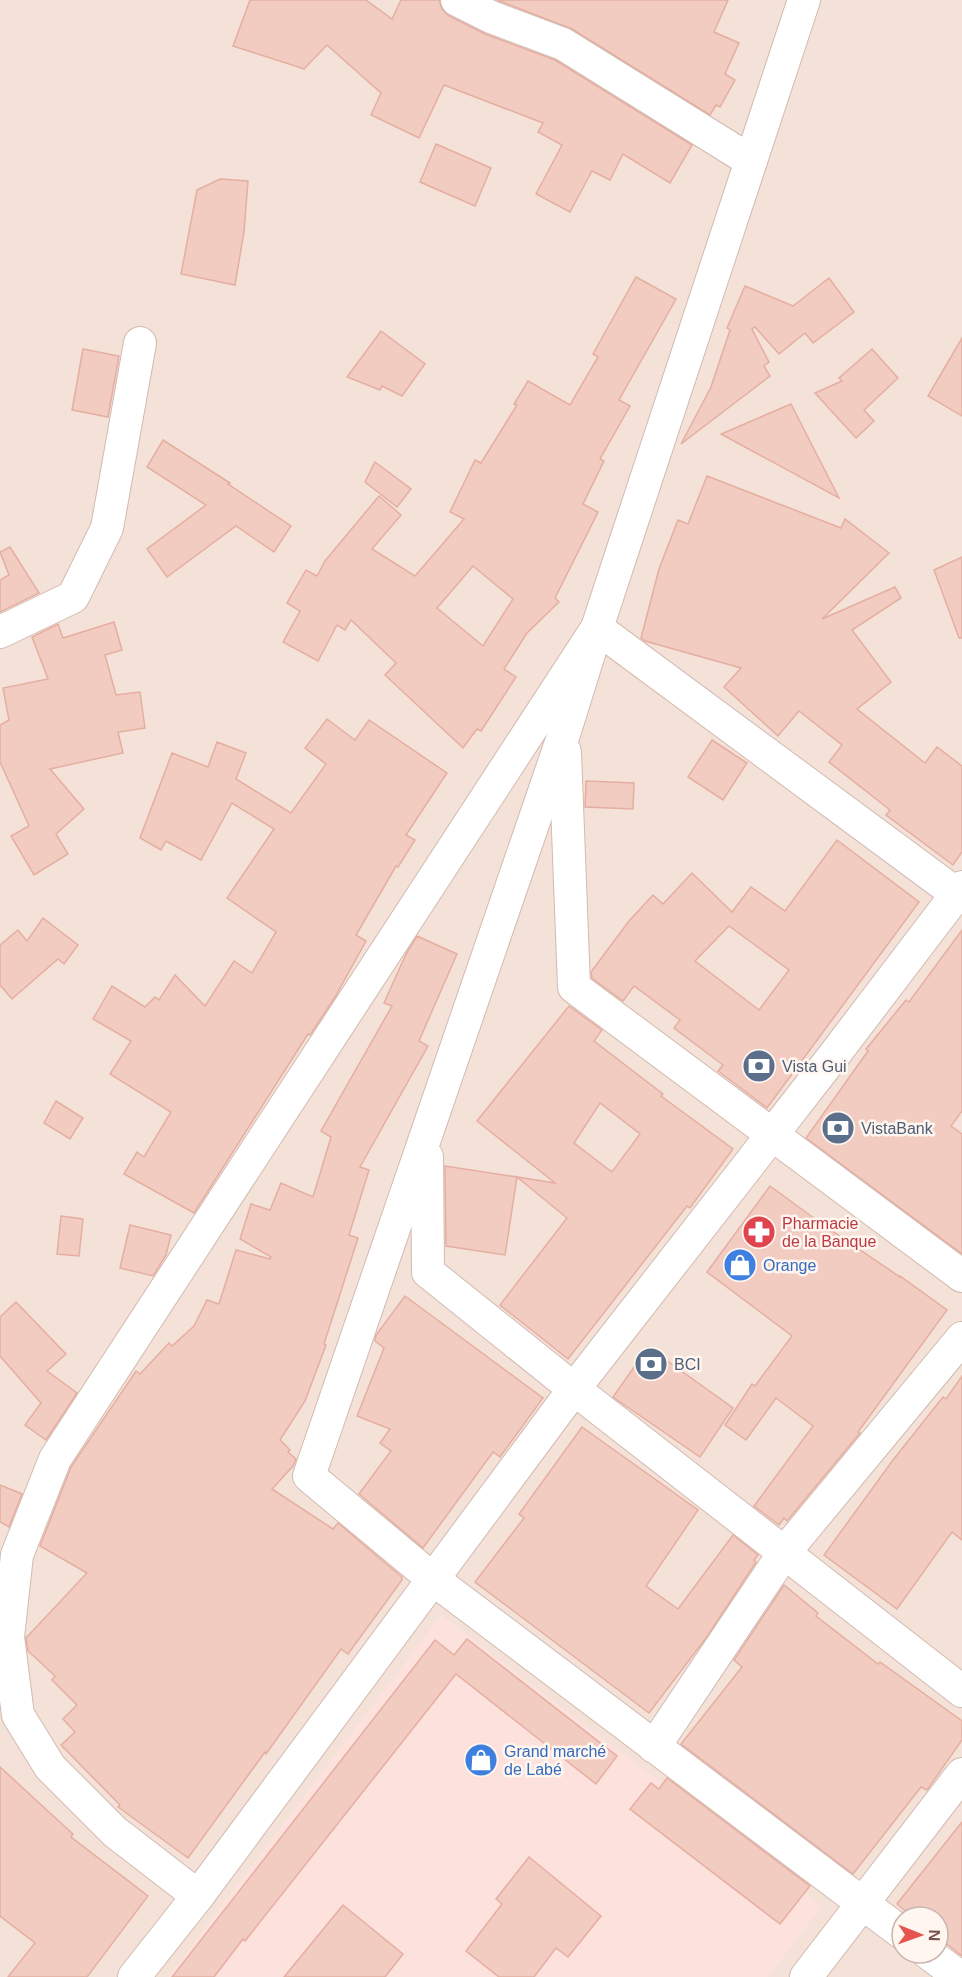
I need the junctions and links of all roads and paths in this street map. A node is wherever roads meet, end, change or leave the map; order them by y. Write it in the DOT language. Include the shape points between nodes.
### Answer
graph roads {
  1 [pos="457,0"];
  2 [pos="804,0"];
  3 [pos="751,161"];
  4 [pos="140,343"];
  5 [pos="597,628"];
  6 [pos="0,632"];
  7 [pos="565,731"];
  8 [pos="960,893"];
  9 [pos="427,1132"];
  10 [pos="772,1136"];
  11 [pos="962,1276"];
  12 [pos="962,1338"];
  13 [pos="574,1389"];
  14 [pos="784,1553"];
  15 [pos="434,1580"];
  16 [pos="962,1691"];
  17 [pos="654,1747"];
  18 [pos="962,1774"];
  19 [pos="198,1896"];
  20 [pos="862,1903"];
  21 [pos="890,1924"];
  22 [pos="944,1965"];
  23 [pos="134,1977"];
  24 [pos="806,1977"];
  25 [pos="960,1977"];
  1 -- 3 [label="street" via="563,44"];
  2 -- 3 [label="street"];
  3 -- 5 [label="street"];
  4 -- 6 [label="street" via="107,528 72,597"];
  5 -- 7 [label="street"];
  5 -- 8 [label="street"];
  5 -- 19 [label="street" via="56,1459 17,1555 8,1636 18,1715 50,1767 115,1832"];
  7 -- 9 [label="street"];
  7 -- 10 [label="street" via="574,987"];
  8 -- 10 [label="street"];
  9 -- 13 [label="street" via="428,1272"];
  9 -- 15 [label="street" via="309,1476"];
  10 -- 11 [label="street"];
  10 -- 13 [label="street"];
  12 -- 14 [label="street"];
  13 -- 14 [label="street"];
  13 -- 15 [label="street"];
  14 -- 16 [label="street"];
  14 -- 17 [label="street"];
  15 -- 17 [label="street"];
  15 -- 19 [label="street"];
  17 -- 20 [label="street"];
  18 -- 20 [label="street"];
  19 -- 23 [label="street"];
  20 -- 21 [label="street"];
  20 -- 24 [label="street"];
  22 -- 25 [label="street"];
}
